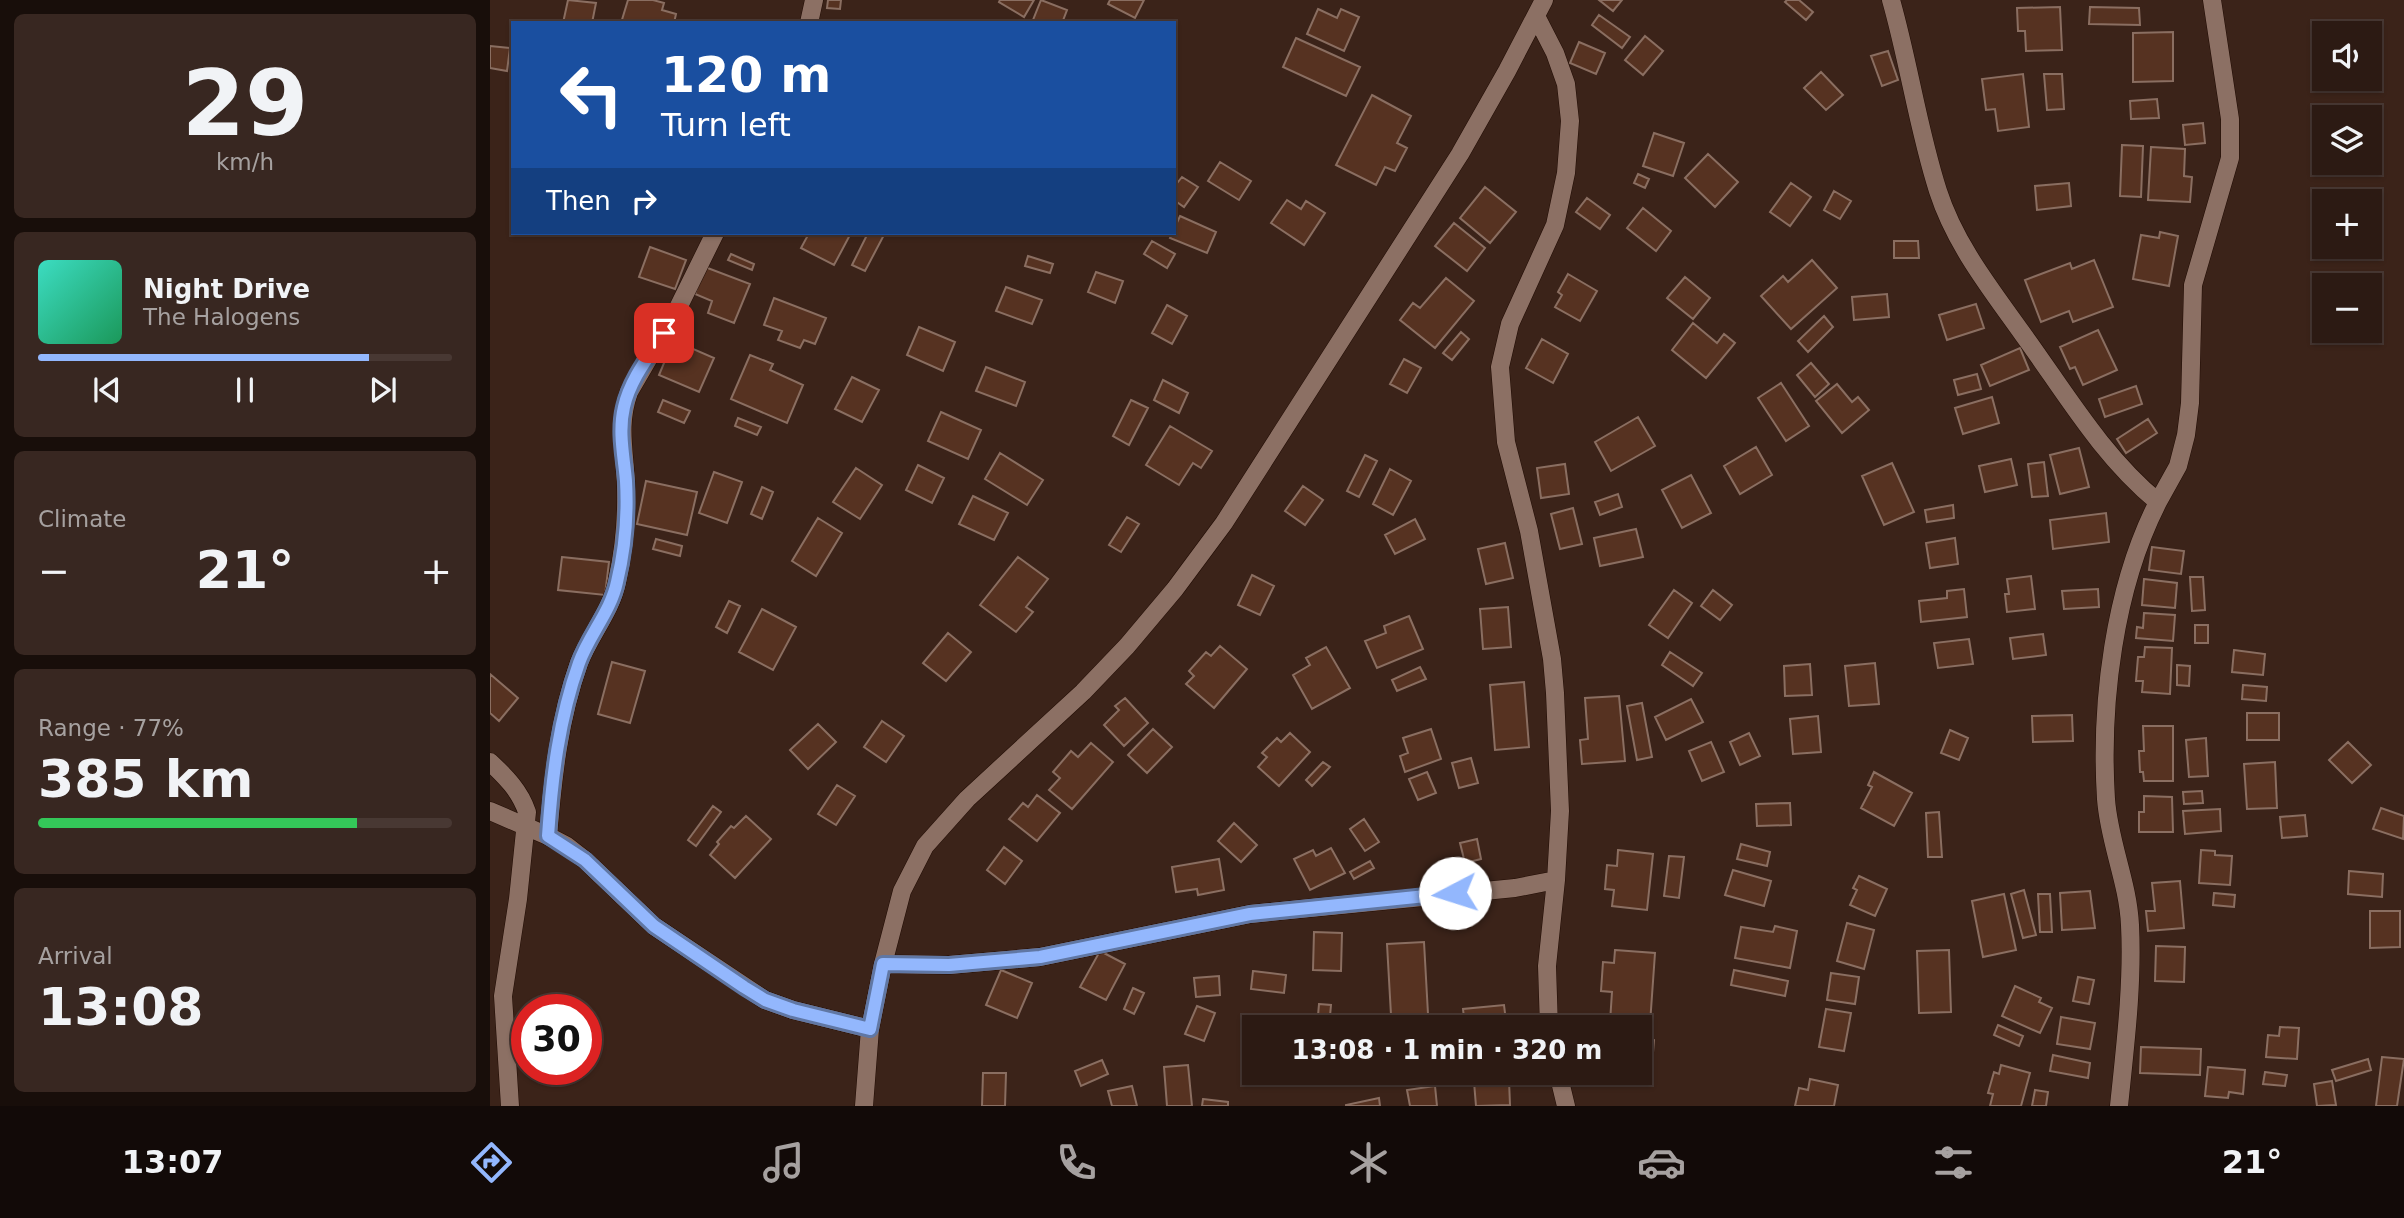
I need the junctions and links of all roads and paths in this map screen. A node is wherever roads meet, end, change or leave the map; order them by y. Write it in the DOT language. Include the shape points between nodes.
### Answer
graph roads {
  1 [pos="814,0"];
  2 [pos="1891,0"];
  3 [pos="2212,0"];
  4 [pos="1539,6"];
  5 [pos="809,21"];
  6 [pos="714,235"];
  7 [pos="2158,502"];
  8 [pos="490,762"];
  9 [pos="490,811"];
  10 [pos="526,827"];
  11 [pos="548,836"];
  12 [pos="1556,880"];
  13 [pos="883,964"];
  14 [pos="1549,1015"];
  15 [pos="870,1029"];
  16 [pos="1561,1085"];
  17 [pos="510,1106"];
  18 [pos="864,1106"];
  19 [pos="1566,1106"];
  20 [pos="2119,1106"];
  1 -- 5 [label="street"];
  2 -- 7 [label="street" via="1938,193 1965,250 2107,453"];
  3 -- 7 [label="street" via="2230,119 2230,158 2193,285 2186,435 2178,466"];
  4 -- 12 [label="street" via="1566,84 1569,147 1555,225 1510,324 1500,379 1506,442 1529,531 1552,659 1560,769"];
  4 -- 13 [label="street" via="1460,154 1224,523 1127,646 967,799 925,846 902,891"];
  6 -- 11 [label="street" via="624,406 626,530 617,583 567,700 553,774"];
  7 -- 20 [label="street" via="2145,527 2127,589 2113,652 2105,725 2106,800 2130,925"];
  8 -- 10 [label="street" via="522,798"];
  9 -- 10 [label="street"];
  10 -- 11 [label="street"];
  10 -- 17 [label="street" via="503,996"];
  11 -- 15 [label="street" via="585,860 654,926 765,1000"];
  12 -- 13 [label="street" via="1250,914 1040,957 949,965"];
  12 -- 14 [label="street" via="1547,966"];
  13 -- 15 [label="street"];
  15 -- 18 [label="street"];
  16 -- 19 [label="street"];
}
